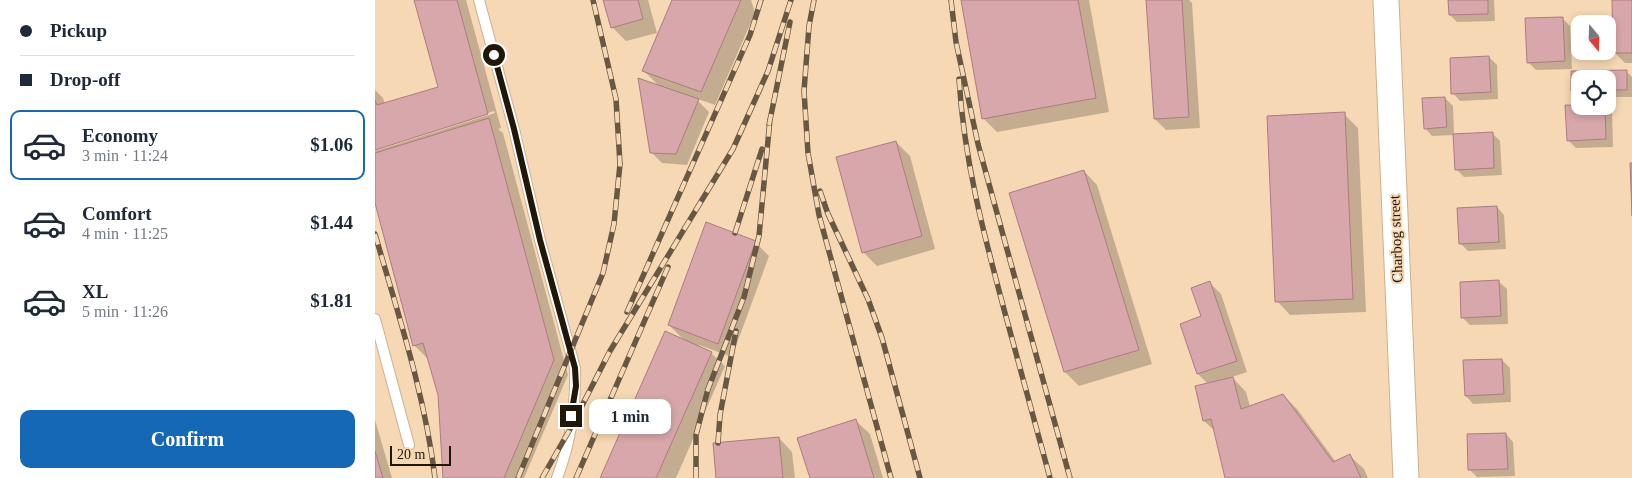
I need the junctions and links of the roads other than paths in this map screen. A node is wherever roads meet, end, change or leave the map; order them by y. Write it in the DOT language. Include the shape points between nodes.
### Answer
graph roads {
  1 [pos="479,0"];
  2 [pos="1386,0"];
  3 [pos="375,318"];
  4 [pos="409,445"];
  5 [pos="557,478"];
  6 [pos="1406,478"];
  1 -- 5 [label="lane" via="575,368 576,386 569,431"];
  2 -- 6 [label="street, Charbog street"];
  3 -- 4 [label="lane"];
}
